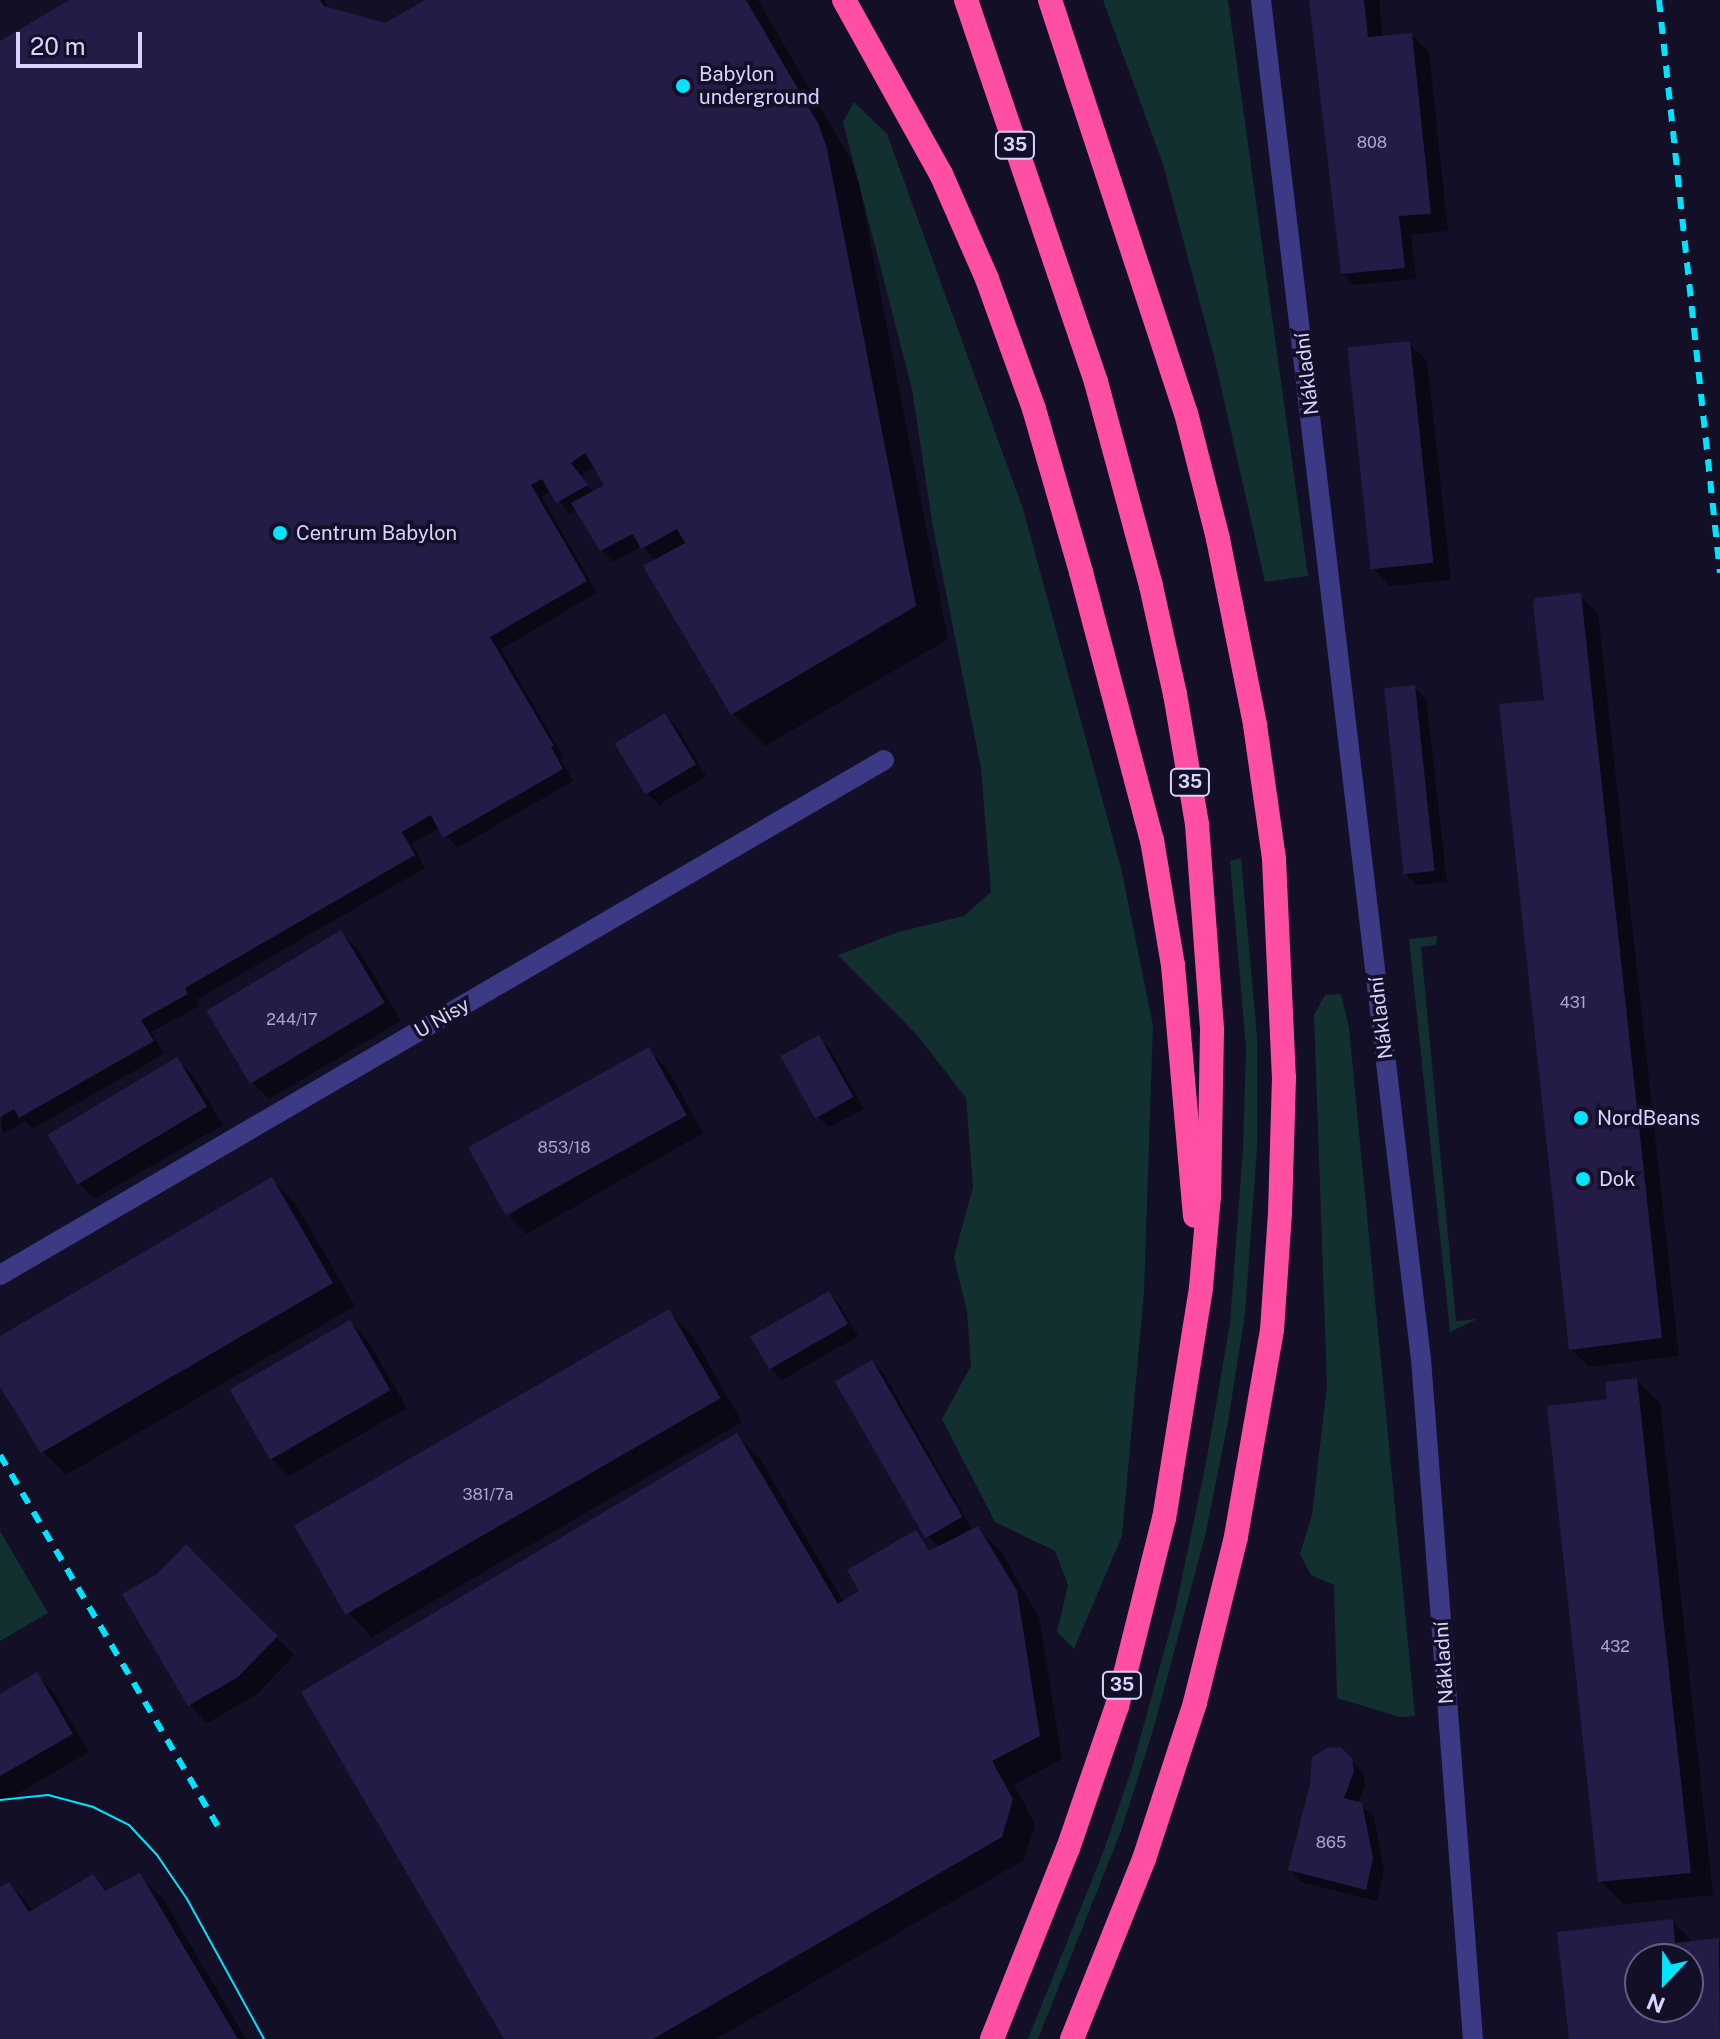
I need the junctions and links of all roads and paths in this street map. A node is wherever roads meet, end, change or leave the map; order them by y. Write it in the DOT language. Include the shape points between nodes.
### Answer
graph roads {
  1 [pos="844,0"];
  2 [pos="966,0"];
  3 [pos="1050,0"];
  4 [pos="1261,0"];
  5 [pos="884,760"];
  6 [pos="0,1275"];
  7 [pos="1201,1288"];
  8 [pos="992,2039"];
  9 [pos="1072,2039"];
  10 [pos="1473,2039"];
  1 -- 7 [label="highway" via="941,174 987,279 1034,409 1081,572 1152,840 1171,950"];
  2 -- 7 [label="highway, 35" via="1096,382 1175,694 1197,824 1212,1030 1209,1196"];
  3 -- 9 [label="highway" via="1186,413 1218,539 1255,725 1274,859 1284,1078 1272,1330 1236,1537 1191,1717 1144,1859"];
  4 -- 10 [label="street, Nákladní" via="1421,1359"];
  5 -- 6 [label="street, U Nisy"];
  7 -- 8 [label="highway, 35" via="1164,1518 1117,1706 1068,1848"];
}
